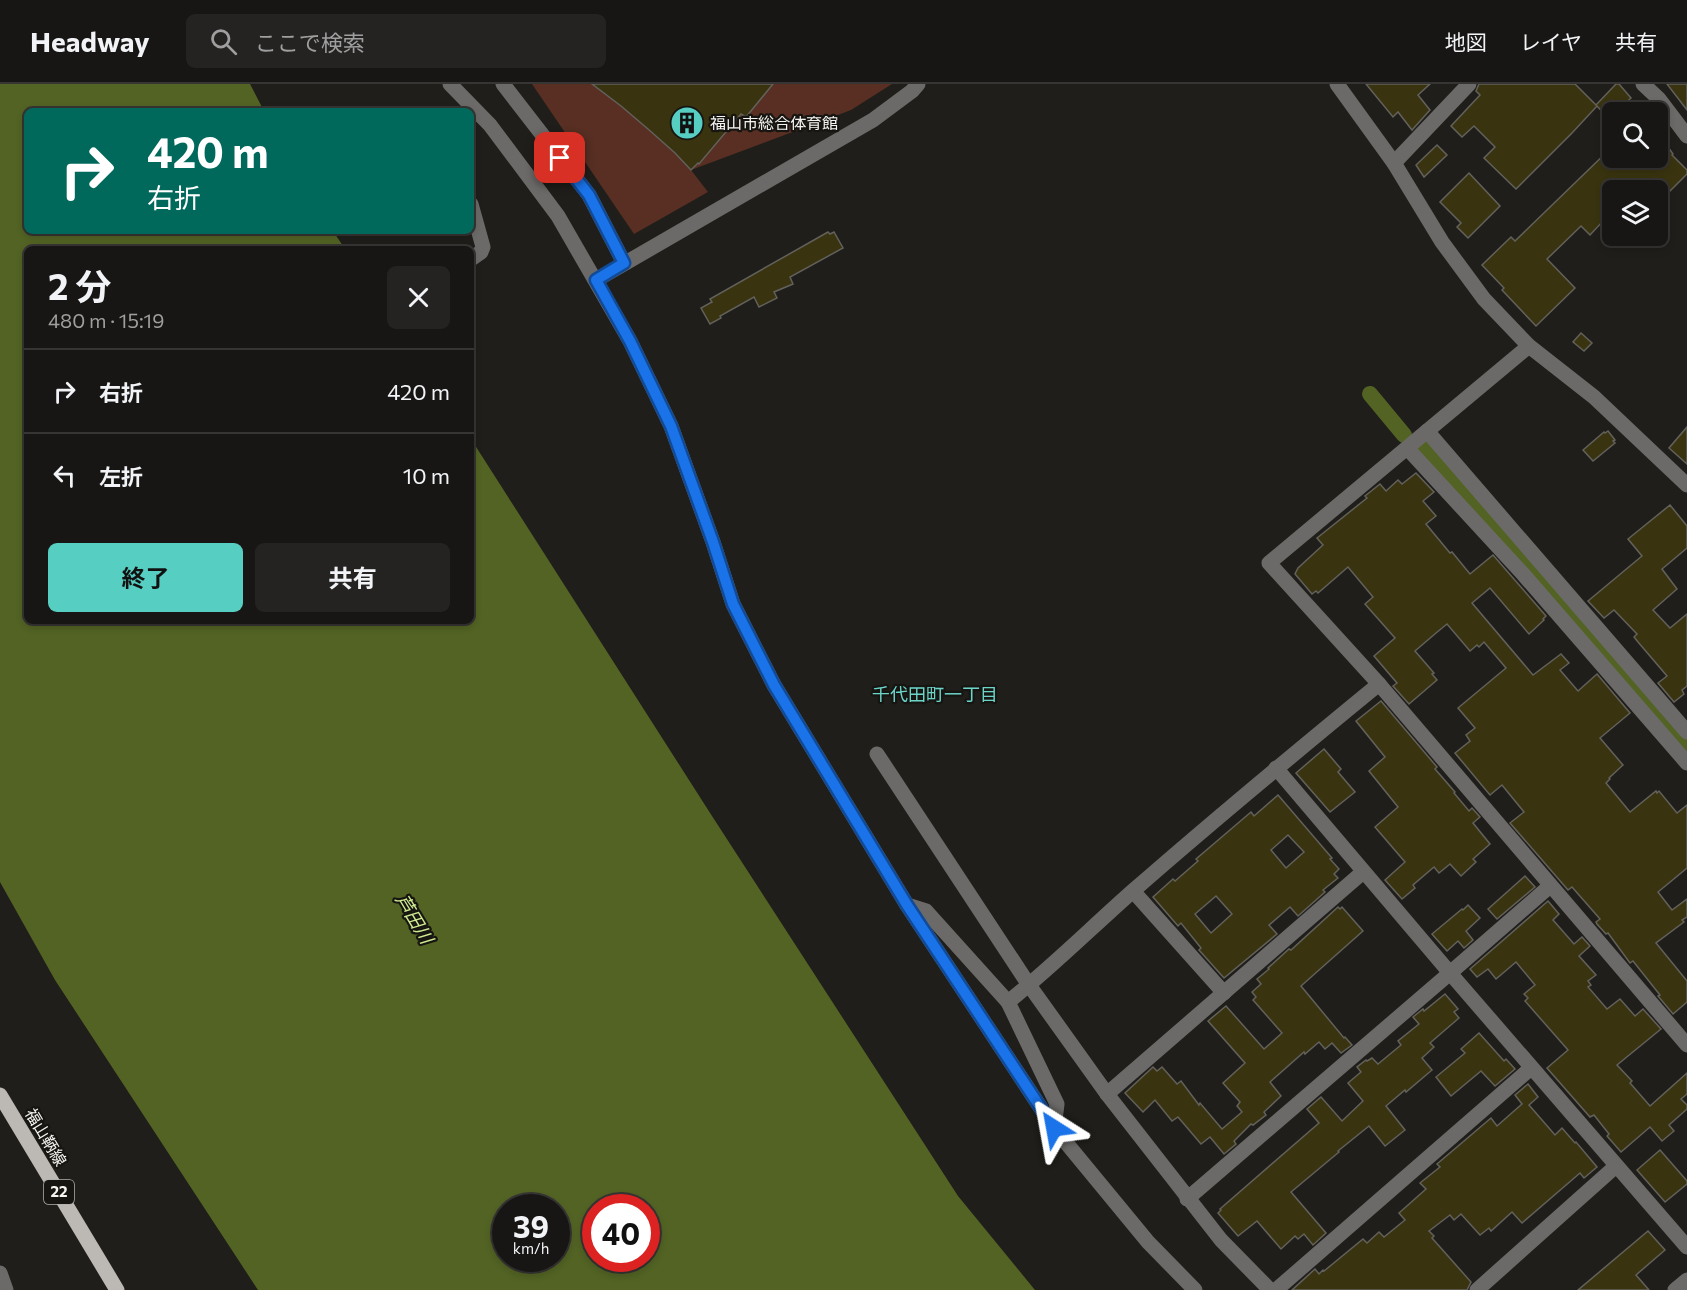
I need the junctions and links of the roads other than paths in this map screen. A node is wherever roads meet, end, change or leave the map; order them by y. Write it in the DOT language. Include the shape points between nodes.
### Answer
graph roads {
  1 [pos="450,84"];
  2 [pos="503,84"];
  3 [pos="918,84"];
  4 [pos="1337,84"];
  5 [pos="1469,84"];
  6 [pos="1646,85"];
  7 [pos="473,108"];
  8 [pos="474,109"];
  9 [pos="1687,136"];
  10 [pos="1394,163"];
  11 [pos="474,215"];
  12 [pos="474,257"];
  13 [pos="624,263"];
  14 [pos="596,280"];
  15 [pos="1529,346"];
  16 [pos="1427,430"];
  17 [pos="1407,448"];
  18 [pos="1687,485"];
  19 [pos="1379,684"];
  20 [pos="1687,732"];
  21 [pos="877,754"];
  22 [pos="1687,763"];
  23 [pos="1276,768"];
  24 [pos="1363,872"];
  25 [pos="1550,886"];
  26 [pos="1133,891"];
  27 [pos="907,905"];
  28 [pos="1450,973"];
  29 [pos="1029,985"];
  30 [pos="1224,993"];
  31 [pos="1008,1002"];
  32 [pos="1687,1045"];
  33 [pos="1531,1068"];
  34 [pos="1107,1094"];
  35 [pos="0,1095"];
  36 [pos="1054,1128"];
  37 [pos="1616,1166"];
  38 [pos="1187,1198"];
  39 [pos="1687,1247"];
  40 [pos="0,1273"];
  41 [pos="1687,1280"];
  42 [pos="6,1290"];
  43 [pos="117,1290"];
  44 [pos="1195,1290"];
  45 [pos="1270,1290"];
  46 [pos="1276,1290"];
  47 [pos="1477,1290"];
  48 [pos="1675,1290"];
  1 -- 7 [label="street"];
  2 -- 13 [label="street" via="589,195"];
  3 -- 13 [label="street" via="873,120"];
  4 -- 10 [label="street"];
  5 -- 10 [label="street"];
  6 -- 9 [label="street"];
  8 -- 14 [label="street" via="558,216"];
  10 -- 15 [label="street" via="1442,242 1484,299"];
  11 -- 12 [label="street" via="483,247"];
  13 -- 14 [label="street"];
  14 -- 27 [label="street" via="671,426 733,604 774,685"];
  15 -- 16 [label="street"];
  15 -- 18 [label="street" via="1593,397"];
  16 -- 17 [label="street"];
  16 -- 20 [label="street"];
  17 -- 19 [label="street" via="1269,563"];
  17 -- 22 [label="street"];
  19 -- 23 [label="street"];
  19 -- 25 [label="street"];
  21 -- 29 [label="street"];
  23 -- 24 [label="street"];
  23 -- 26 [label="street"];
  24 -- 28 [label="street"];
  24 -- 30 [label="street"];
  25 -- 28 [label="street"];
  25 -- 32 [label="street"];
  26 -- 29 [label="street"];
  26 -- 30 [label="street"];
  27 -- 31 [label="street" via="926,911"];
  27 -- 36 [label="street"];
  28 -- 33 [label="street"];
  28 -- 38 [label="street"];
  29 -- 31 [label="street"];
  29 -- 34 [label="street"];
  30 -- 34 [label="street"];
  31 -- 36 [label="street" via="1057,1104"];
  33 -- 37 [label="street"];
  33 -- 46 [label="street"];
  34 -- 38 [label="street"];
  35 -- 43 [label="main road, 福山鞆線 / 22"];
  36 -- 44 [label="street" via="1148,1242"];
  37 -- 39 [label="street"];
  37 -- 47 [label="street"];
  38 -- 45 [label="street"];
  40 -- 42 [label="street"];
  41 -- 48 [label="street"];
}
